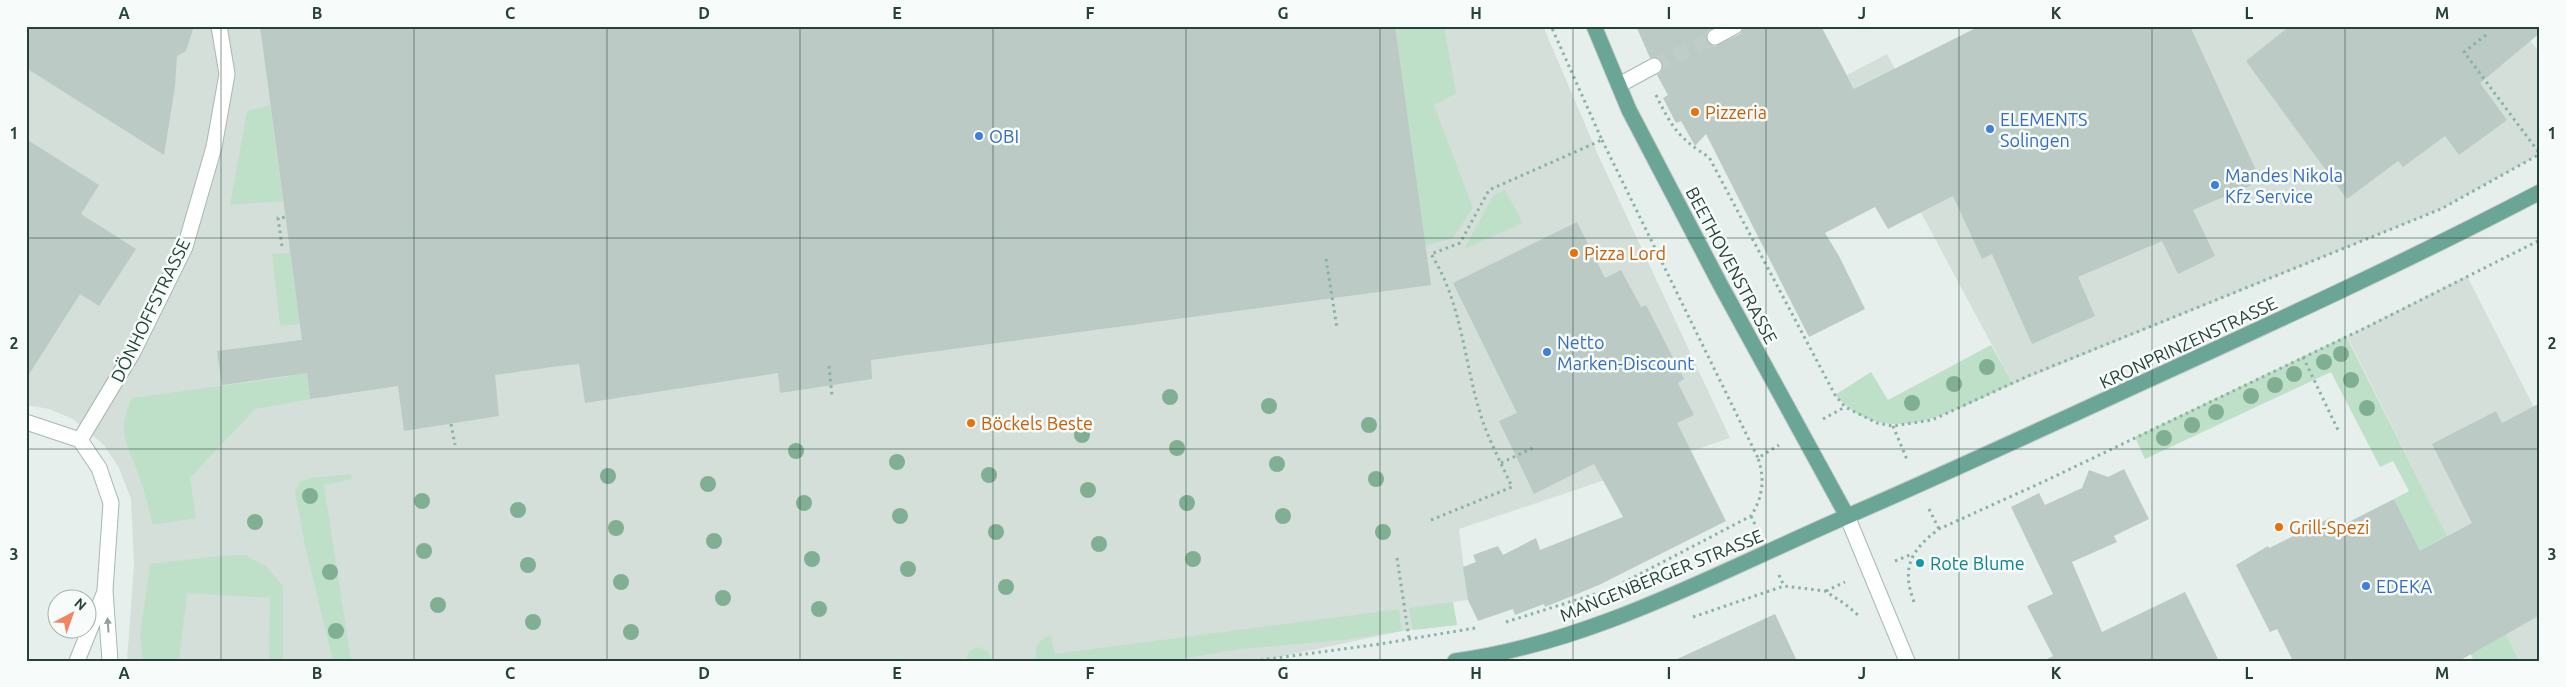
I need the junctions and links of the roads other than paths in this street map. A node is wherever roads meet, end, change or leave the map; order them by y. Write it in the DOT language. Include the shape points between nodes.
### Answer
graph roads {
  1 [pos="219,26"];
  2 [pos="1594,26"];
  3 [pos="1735,26"];
  4 [pos="1715,37"];
  5 [pos="1650,69"];
  6 [pos="1619,85"];
  7 [pos="2540,192"];
  8 [pos="26,422"];
  9 [pos="80,440"];
  10 [pos="1847,516"];
  11 [pos="105,590"];
  12 [pos="77,661"];
  13 [pos="110,661"];
  14 [pos="1455,661"];
  15 [pos="1907,661"];
  1 -- 9 [label="street, DÖNHOFFSTRASSE" via="227,74 214,147 185,247 133,352"];
  2 -- 6 [label="main road, BEETHOVENSTRASSE"];
  3 -- 4 [label="street"];
  5 -- 6 [label="street"];
  6 -- 10 [label="main road, BEETHOVENSTRASSE" via="1720,284"];
  7 -- 10 [label="main road, KRONPRINZENSTRASSE" via="2347,289 2054,425"];
  8 -- 9 [label="street"];
  9 -- 11 [label="street" via="99,468 111,503"];
  10 -- 14 [label="main road, MANGENBERGER STRASSE" via="1768,553 1586,629 1491,656"];
  10 -- 15 [label="street"];
  11 -- 12 [label="street"];
  13 -- 11 [label="street, one-way"];
}
